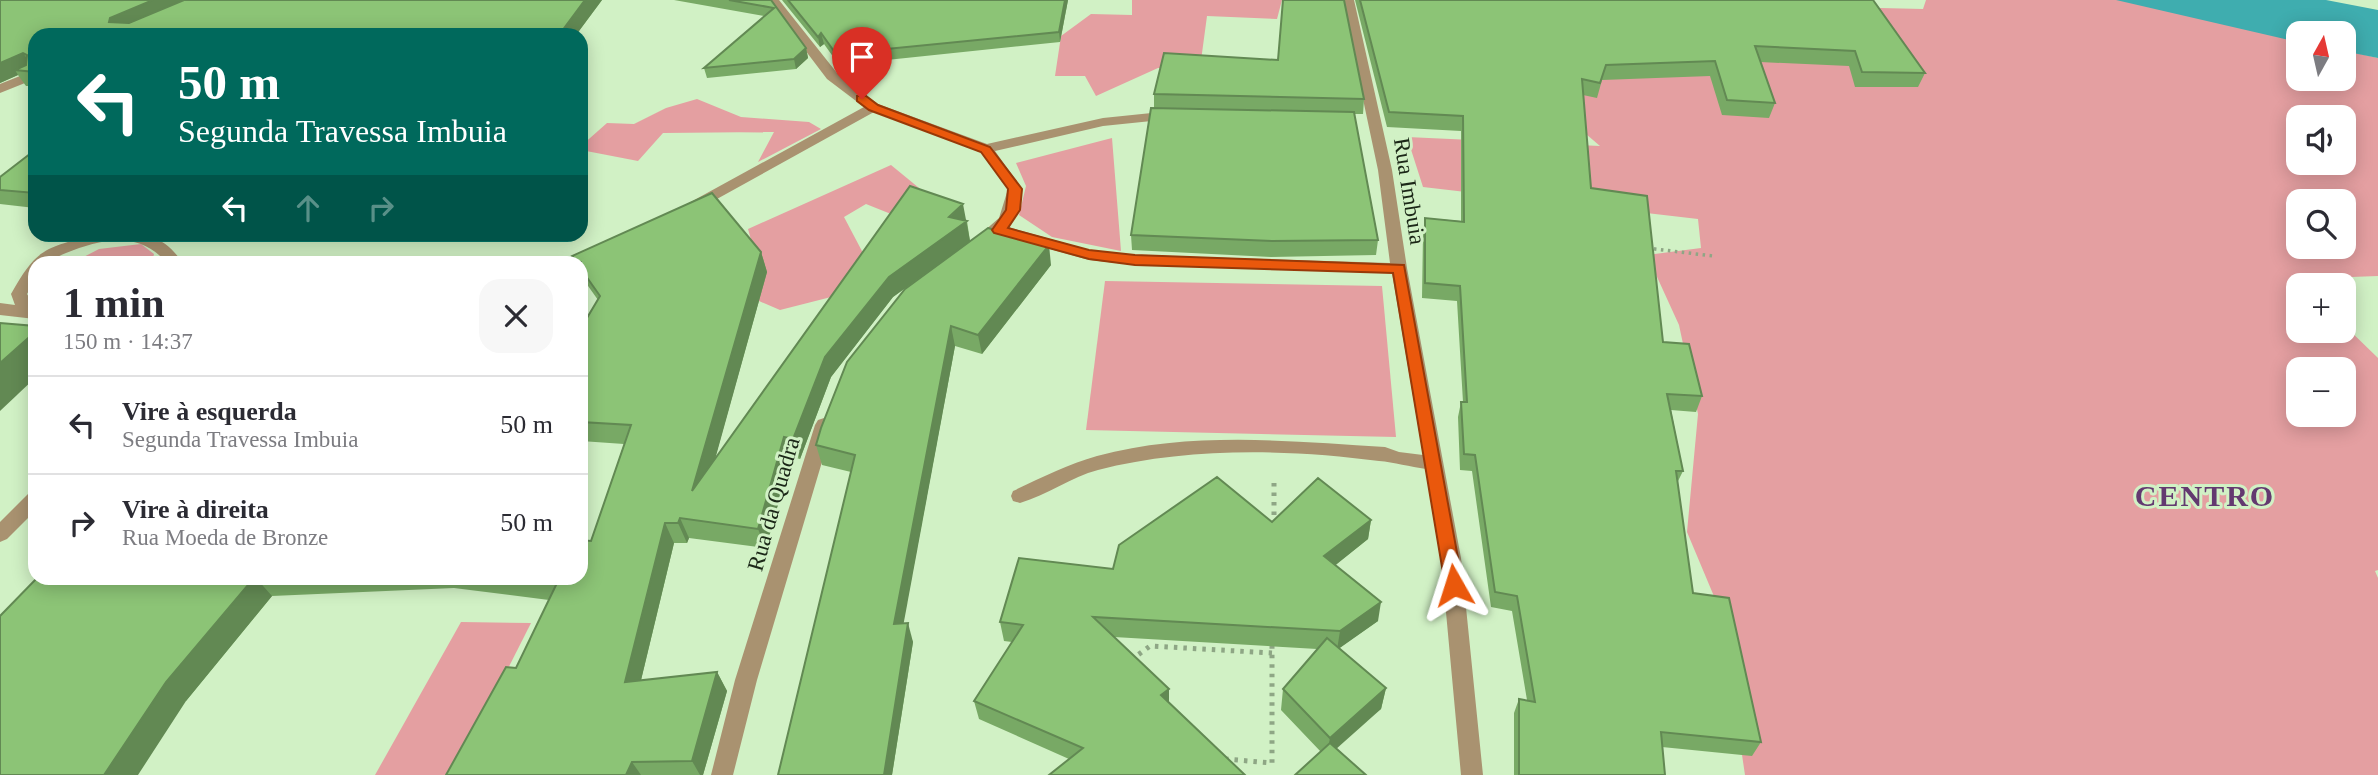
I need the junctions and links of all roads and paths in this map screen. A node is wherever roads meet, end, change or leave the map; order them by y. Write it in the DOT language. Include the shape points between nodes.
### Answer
graph roads {
  1 [pos="774,0"];
  2 [pos="1348,0"];
  3 [pos="28,77"];
  4 [pos="0,89"];
  5 [pos="873,107"];
  6 [pos="1186,115"];
  7 [pos="986,149"];
  8 [pos="676,216"];
  9 [pos="999,230"];
  10 [pos="88,242"];
  11 [pos="156,242"];
  12 [pos="1645,248"];
  13 [pos="969,252"];
  14 [pos="49,256"];
  15 [pos="169,256"];
  16 [pos="1713,256"];
  17 [pos="1399,268"];
  18 [pos="28,278"];
  19 [pos="0,309"];
  20 [pos="28,309"];
  21 [pos="28,312"];
  22 [pos="833,402"];
  23 [pos="1274,447"];
  24 [pos="1435,463"];
  25 [pos="1020,496"];
  26 [pos="28,506"];
  27 [pos="1274,526"];
  28 [pos="0,534"];
  29 [pos="1273,628"];
  30 [pos="1272,653"];
  31 [pos="1125,665"];
  32 [pos="1217,758"];
  33 [pos="722,775"];
  34 [pos="1472,775"];
  1 -- 5 [label="street" via="832,76"];
  2 -- 17 [label="street, Rua Imbuia"];
  3 -- 4 [label="street"];
  5 -- 7 [label="street"];
  5 -- 8 [label="street"];
  6 -- 7 [label="street" via="1103,122"];
  7 -- 9 [label="street" via="1015,189 1013,210"];
  9 -- 13 [label="street"];
  9 -- 17 [label="street" via="1089,254 1135,260"];
  10 -- 14 [label="street"];
  11 -- 15 [label="street"];
  12 -- 16 [label="path"];
  17 -- 24 [label="street, Rua Imbuia"];
  18 -- 20 [label="street" via="19,294"];
  19 -- 21 [label="street"];
  22 -- 33 [label="street, Rua da Quadra" via="815,447"];
  23 -- 24 [label="street" via="1385,454"];
  23 -- 25 [label="street" via="1164,449 1097,463"];
  23 -- 27 [label="path"];
  24 -- 34 [label="street, Rua Imbuia" via="1451,558"];
  26 -- 28 [label="street"];
  29 -- 30 [label="path"];
  30 -- 31 [label="path" via="1150,646"];
  30 -- 32 [label="path" via="1272,763"];
}
